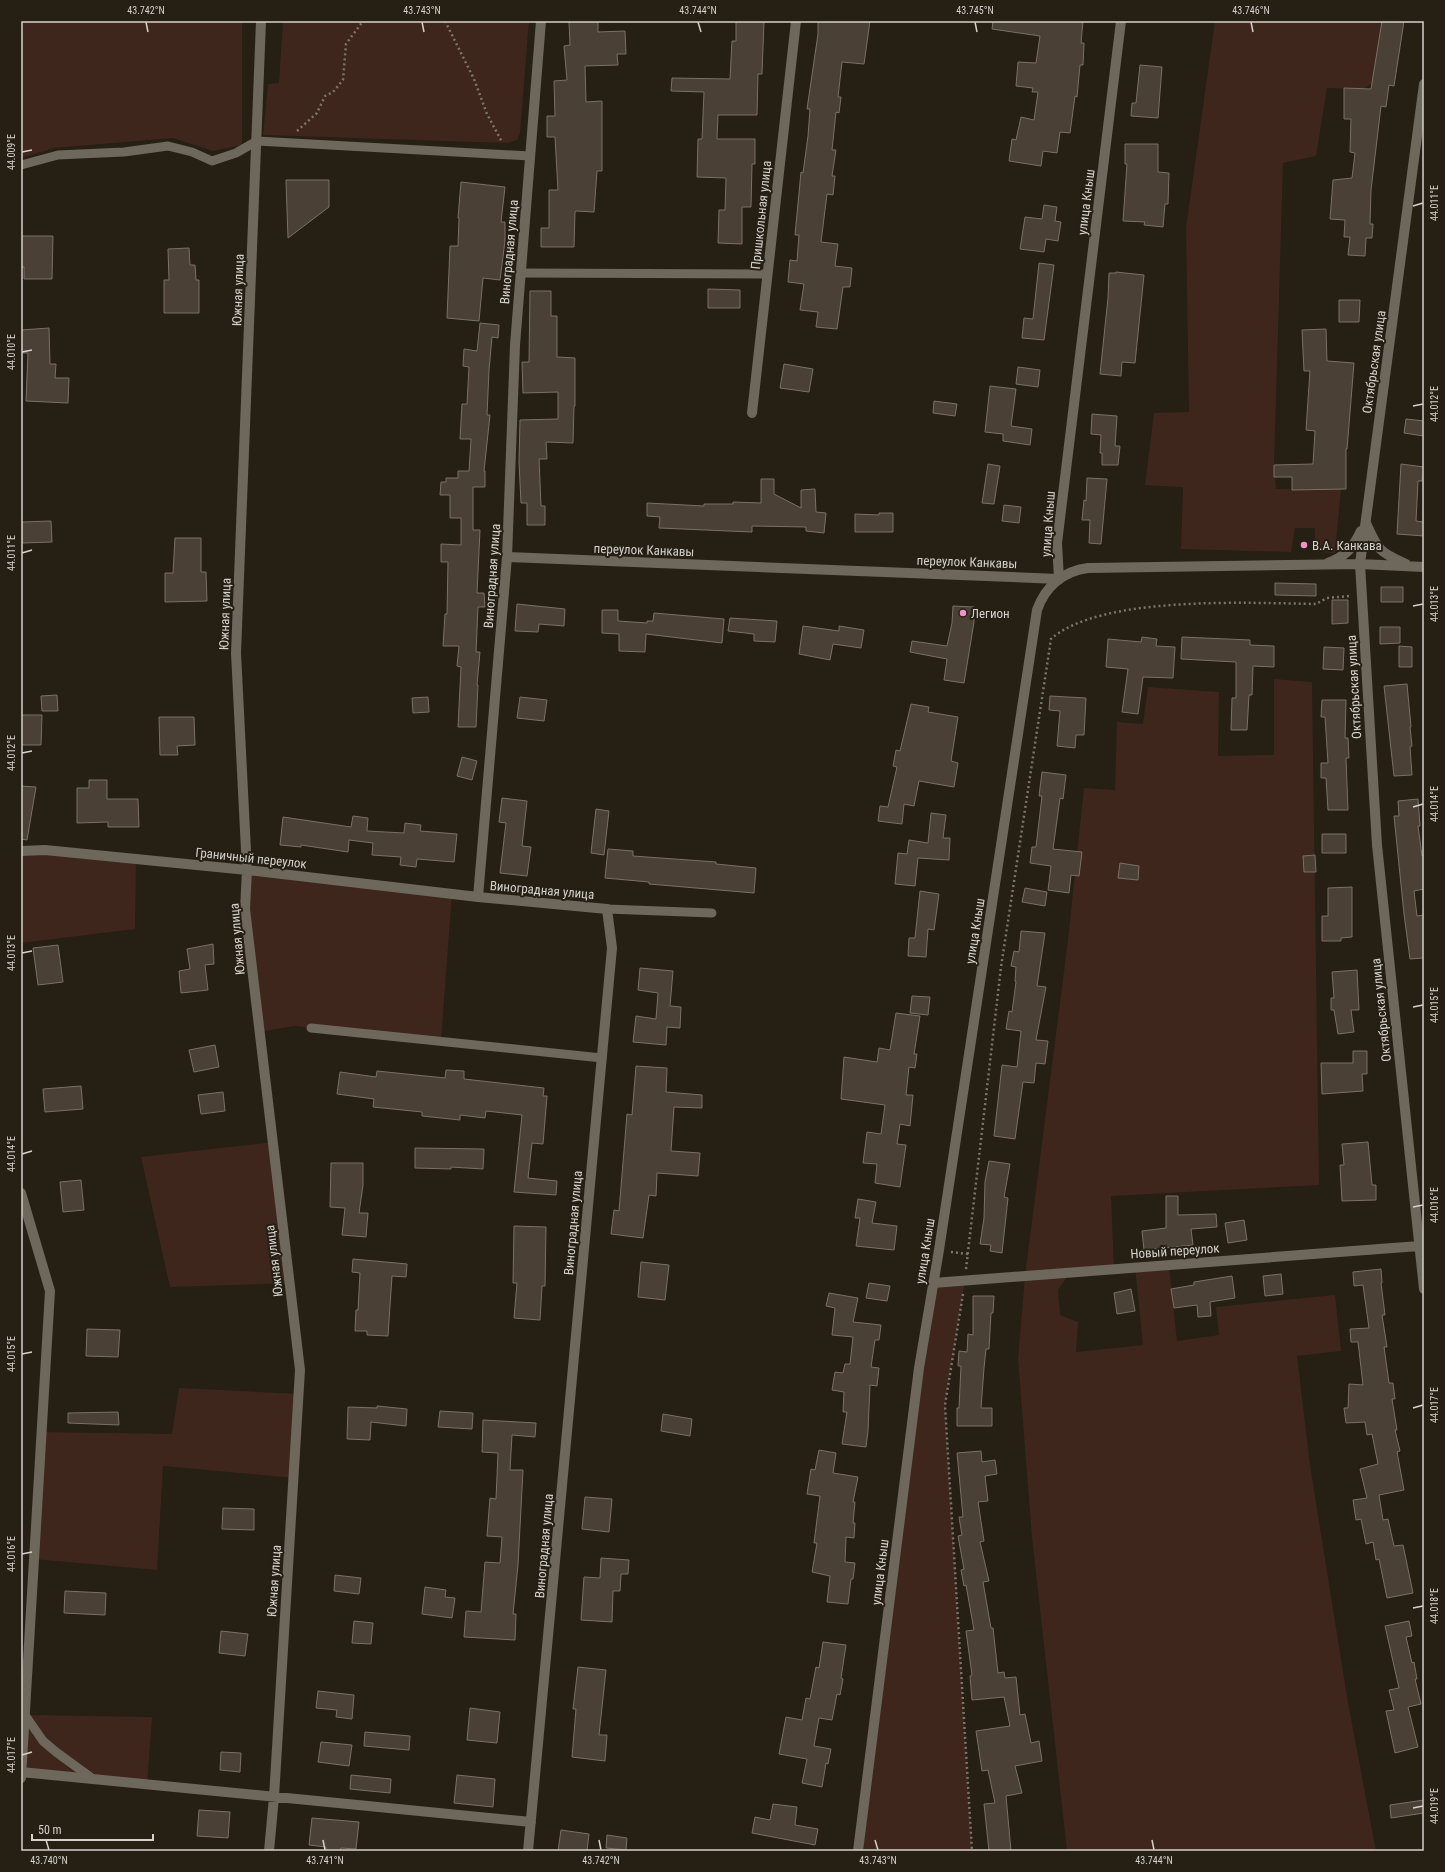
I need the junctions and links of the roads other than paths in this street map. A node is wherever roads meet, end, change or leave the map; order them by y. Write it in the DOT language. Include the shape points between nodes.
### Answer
graph roads {
  1 [pos="261,21"];
  2 [pos="541,21"];
  3 [pos="796,21"];
  4 [pos="1121,21"];
  5 [pos="1424,84"];
  6 [pos="256,141"];
  7 [pos="530,156"];
  8 [pos="21,165"];
  9 [pos="521,273"];
  10 [pos="767,274"];
  11 [pos="752,413"];
  12 [pos="1365,522"];
  13 [pos="507,557"];
  14 [pos="1360,564"];
  15 [pos="1323,565"];
  16 [pos="1411,566"];
  17 [pos="1424,567"];
  18 [pos="1059,579"];
  19 [pos="21,851"];
  20 [pos="247,870"];
  21 [pos="478,897"];
  22 [pos="607,908"];
  23 [pos="712,913"];
  24 [pos="311,1028"];
  25 [pos="602,1058"];
  26 [pos="21,1193"];
  27 [pos="1419,1246"];
  28 [pos="933,1283"];
  29 [pos="1424,1289"];
  30 [pos="23,1718"];
  31 [pos="21,1774"];
  32 [pos="93,1779"];
  33 [pos="274,1797"];
  34 [pos="531,1822"];
  35 [pos="269,1851"];
  36 [pos="528,1851"];
  37 [pos="858,1851"];
  1 -- 6 [label="street, Южная улица"];
  2 -- 7 [label="street, Виноградная улица"];
  3 -- 10 [label="street, Пришкольная улица"];
  4 -- 18 [label="street, улица Кныш" via="1057,543"];
  5 -- 12 [label="street, Октябрьская улица"];
  6 -- 7 [label="lane"];
  6 -- 8 [label="lane" via="236,153 212,161 192,152 168,146 124,152 58,155"];
  6 -- 20 [label="street, Южная улица" via="236,653"];
  7 -- 9 [label="street, Виноградная улица"];
  9 -- 10 [label="lane"];
  9 -- 13 [label="street, Виноградная улица" via="515,345"];
  10 -- 11 [label="street, Пришкольная улица"];
  12 -- 14 [label="street, Октябрьская улица"];
  12 -- 15 [label="street" via="1345,555"];
  12 -- 16 [label="street" via="1375,544 1385,555"];
  13 -- 18 [label="street, переулок Канкавы"];
  13 -- 21 [label="street, Виноградная улица"];
  14 -- 15 [label="street, переулок Канкавы"];
  14 -- 16 [label="street, переулок Канкавы"];
  14 -- 27 [label="street, Октябрьская улица" via="1377,845"];
  15 -- 18 [label="street, переулок Канкавы" via="1088,568 1073,571"];
  16 -- 17 [label="street, переулок Канкавы"];
  18 -- 28 [label="street, улица Кныш" via="1046,591 1037,610"];
  19 -- 20 [label="street, Граничный переулок" via="45,850"];
  20 -- 21 [label="street, Граничный переулок"];
  20 -- 33 [label="street, Южная улица" via="245,909 300,1370"];
  21 -- 22 [label="street, Виноградная улица"];
  22 -- 23 [label="lane"];
  22 -- 25 [label="street, Виноградная улица" via="612,948"];
  24 -- 25 [label="lane"];
  25 -- 34 [label="street, Виноградная улица"];
  26 -- 30 [label="street" via="50,1291"];
  27 -- 28 [label="street, Новый переулок"];
  27 -- 29 [label="street, Октябрьская улица"];
  28 -- 37 [label="street, улица Кныш" via="919,1368"];
  30 -- 31 [label="street"];
  30 -- 32 [label="lane" via="43,1741"];
  31 -- 32 [label="street"];
  32 -- 33 [label="street"];
  33 -- 34 [label="street"];
  33 -- 35 [label="street, Южная улица"];
  34 -- 36 [label="street, Виноградная улица"];
}
